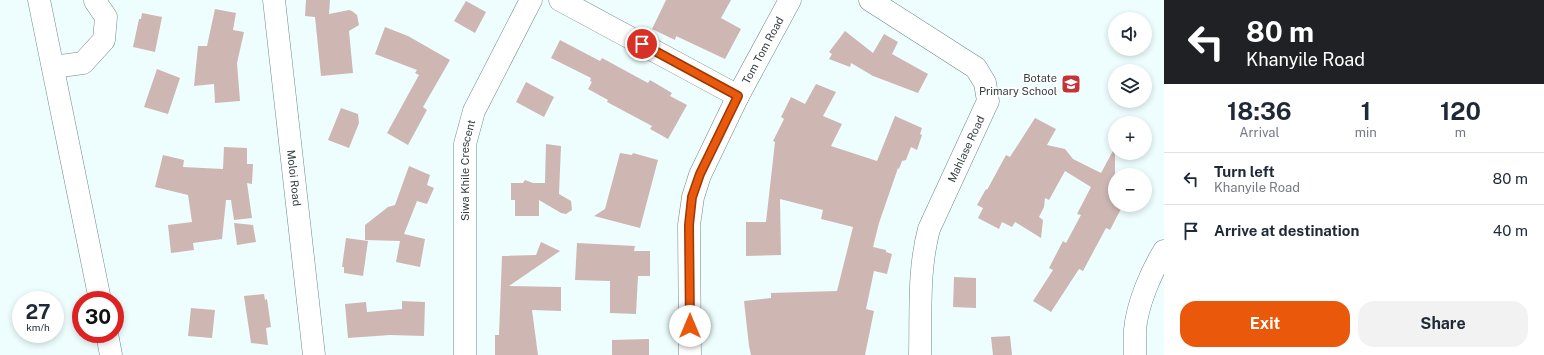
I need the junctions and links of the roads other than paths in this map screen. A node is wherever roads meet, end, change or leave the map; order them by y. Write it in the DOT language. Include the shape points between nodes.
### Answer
graph roads {
  1 [pos="39,0"];
  2 [pos="96,0"];
  3 [pos="274,0"];
  4 [pos="531,0"];
  5 [pos="560,0"];
  6 [pos="790,0"];
  7 [pos="870,0"];
  8 [pos="52,67"];
  9 [pos="738,96"];
  10 [pos="1164,251"];
  11 [pos="98,291"];
  12 [pos="109,343"];
  13 [pos="111,355"];
  14 [pos="314,355"];
  15 [pos="465,355"];
  16 [pos="690,355"];
  17 [pos="920,355"];
  18 [pos="1135,355"];
  1 -- 8 [label="street"];
  2 -- 8 [label="street" via="106,17 104,40 83,63"];
  3 -- 14 [label="street, Moloi Road"];
  4 -- 15 [label="street, Siwa Khile Crescent" via="474,111 465,144"];
  5 -- 9 [label="street"];
  6 -- 9 [label="street, Tom Tom Road"];
  7 -- 17 [label="street, Mahlase Road" via="976,68 985,83 988,101 929,229 922,266"];
  8 -- 11 [label="street"];
  9 -- 16 [label="street, Tom Tom Road" via="700,174 692,197 689,225"];
  10 -- 18 [label="street" via="1155,266 1140,306 1135,329"];
  12 -- 13 [label="street"];
}
